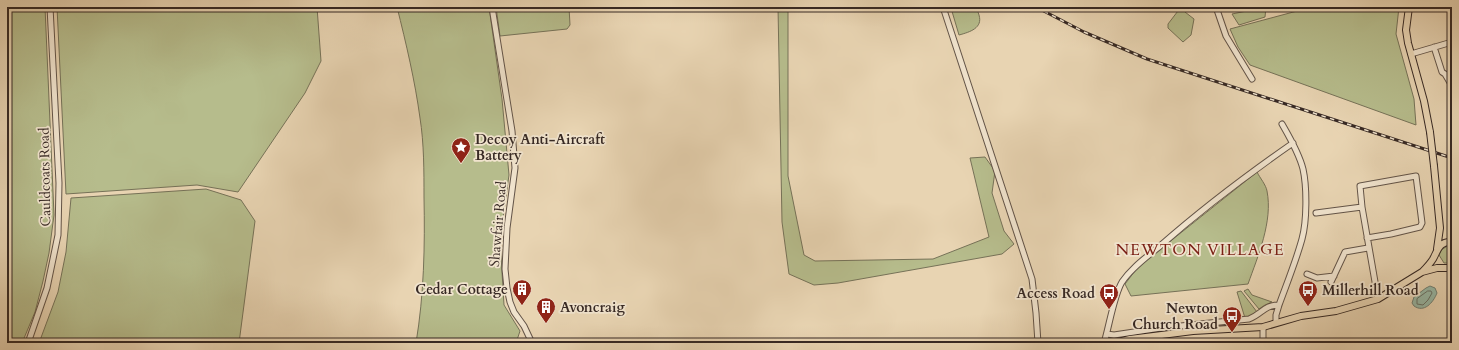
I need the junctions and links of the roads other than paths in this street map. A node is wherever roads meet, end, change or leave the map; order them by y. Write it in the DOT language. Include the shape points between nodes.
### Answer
graph roads {
  1 [pos="50,7"];
  2 [pos="492,7"];
  3 [pos="943,7"];
  4 [pos="1216,7"];
  5 [pos="1409,7"];
  6 [pos="1452,42"];
  7 [pos="1434,47"];
  8 [pos="1410,54"];
  9 [pos="1252,78"];
  10 [pos="1452,86"];
  11 [pos="1282,124"];
  12 [pos="1293,143"];
  13 [pos="1362,207"];
  14 [pos="1316,214"];
  15 [pos="1440,228"];
  16 [pos="1367,238"];
  17 [pos="1451,242"];
  18 [pos="1368,248"];
  19 [pos="1436,251"];
  20 [pos="1450,268"];
  21 [pos="1422,272"];
  22 [pos="1307,274"];
  23 [pos="1334,276"];
  24 [pos="1331,282"];
  25 [pos="1378,299"];
  26 [pos="1279,305"];
  27 [pos="1276,323"];
  28 [pos="1262,327"];
  29 [pos="1106,334"];
  30 [pos="28,343"];
  31 [pos="532,343"];
  32 [pos="1038,343"];
  33 [pos="1104,343"];
  34 [pos="1114,343"];
  35 [pos="1263,343"];
  1 -- 30 [label="street, Cauldcoats Road" via="59,183 58,235 47,288"];
  2 -- 31 [label="street, Shawfair Road" via="512,130 515,168 507,228 507,288 514,312"];
  3 -- 32 [label="street" via="1032,279"];
  4 -- 9 [label="street" via="1226,36"];
  5 -- 8 [label="main road" via="1406,30"];
  6 -- 7 [label="street"];
  7 -- 8 [label="street"];
  7 -- 10 [label="street" via="1442,72"];
  8 -- 15 [label="main road, bridge" via="1430,132"];
  11 -- 12 [label="street"];
  12 -- 26 [label="street" via="1305,183 1303,237"];
  12 -- 29 [label="street" via="1215,200 1130,271 1118,291"];
  13 -- 14 [label="street"];
  13 -- 16 [label="street"];
  13 -- 16 [label="street" via="1360,186 1416,176 1422,223 1420,227"];
  15 -- 17 [label="main road"];
  15 -- 19 [label="main road"];
  16 -- 18 [label="street"];
  17 -- 19 [label="main road" via="1442,243"];
  18 -- 23 [label="street" via="1345,252"];
  18 -- 25 [label="street"];
  19 -- 20 [label="main road" via="1438,263"];
  19 -- 21 [label="main road"];
  20 -- 21 [label="main road"];
  21 -- 25 [label="main road"];
  22 -- 23 [label="street" via="1317,278"];
  23 -- 24 [label="street"];
  25 -- 27 [label="main road" via="1336,311"];
  26 -- 27 [label="street"];
  26 -- 29 [label="street" via="1266,307 1250,319"];
  27 -- 28 [label="main road"];
  28 -- 34 [label="main road" via="1193,331"];
  28 -- 35 [label="street"];
  29 -- 33 [label="street"];
}
